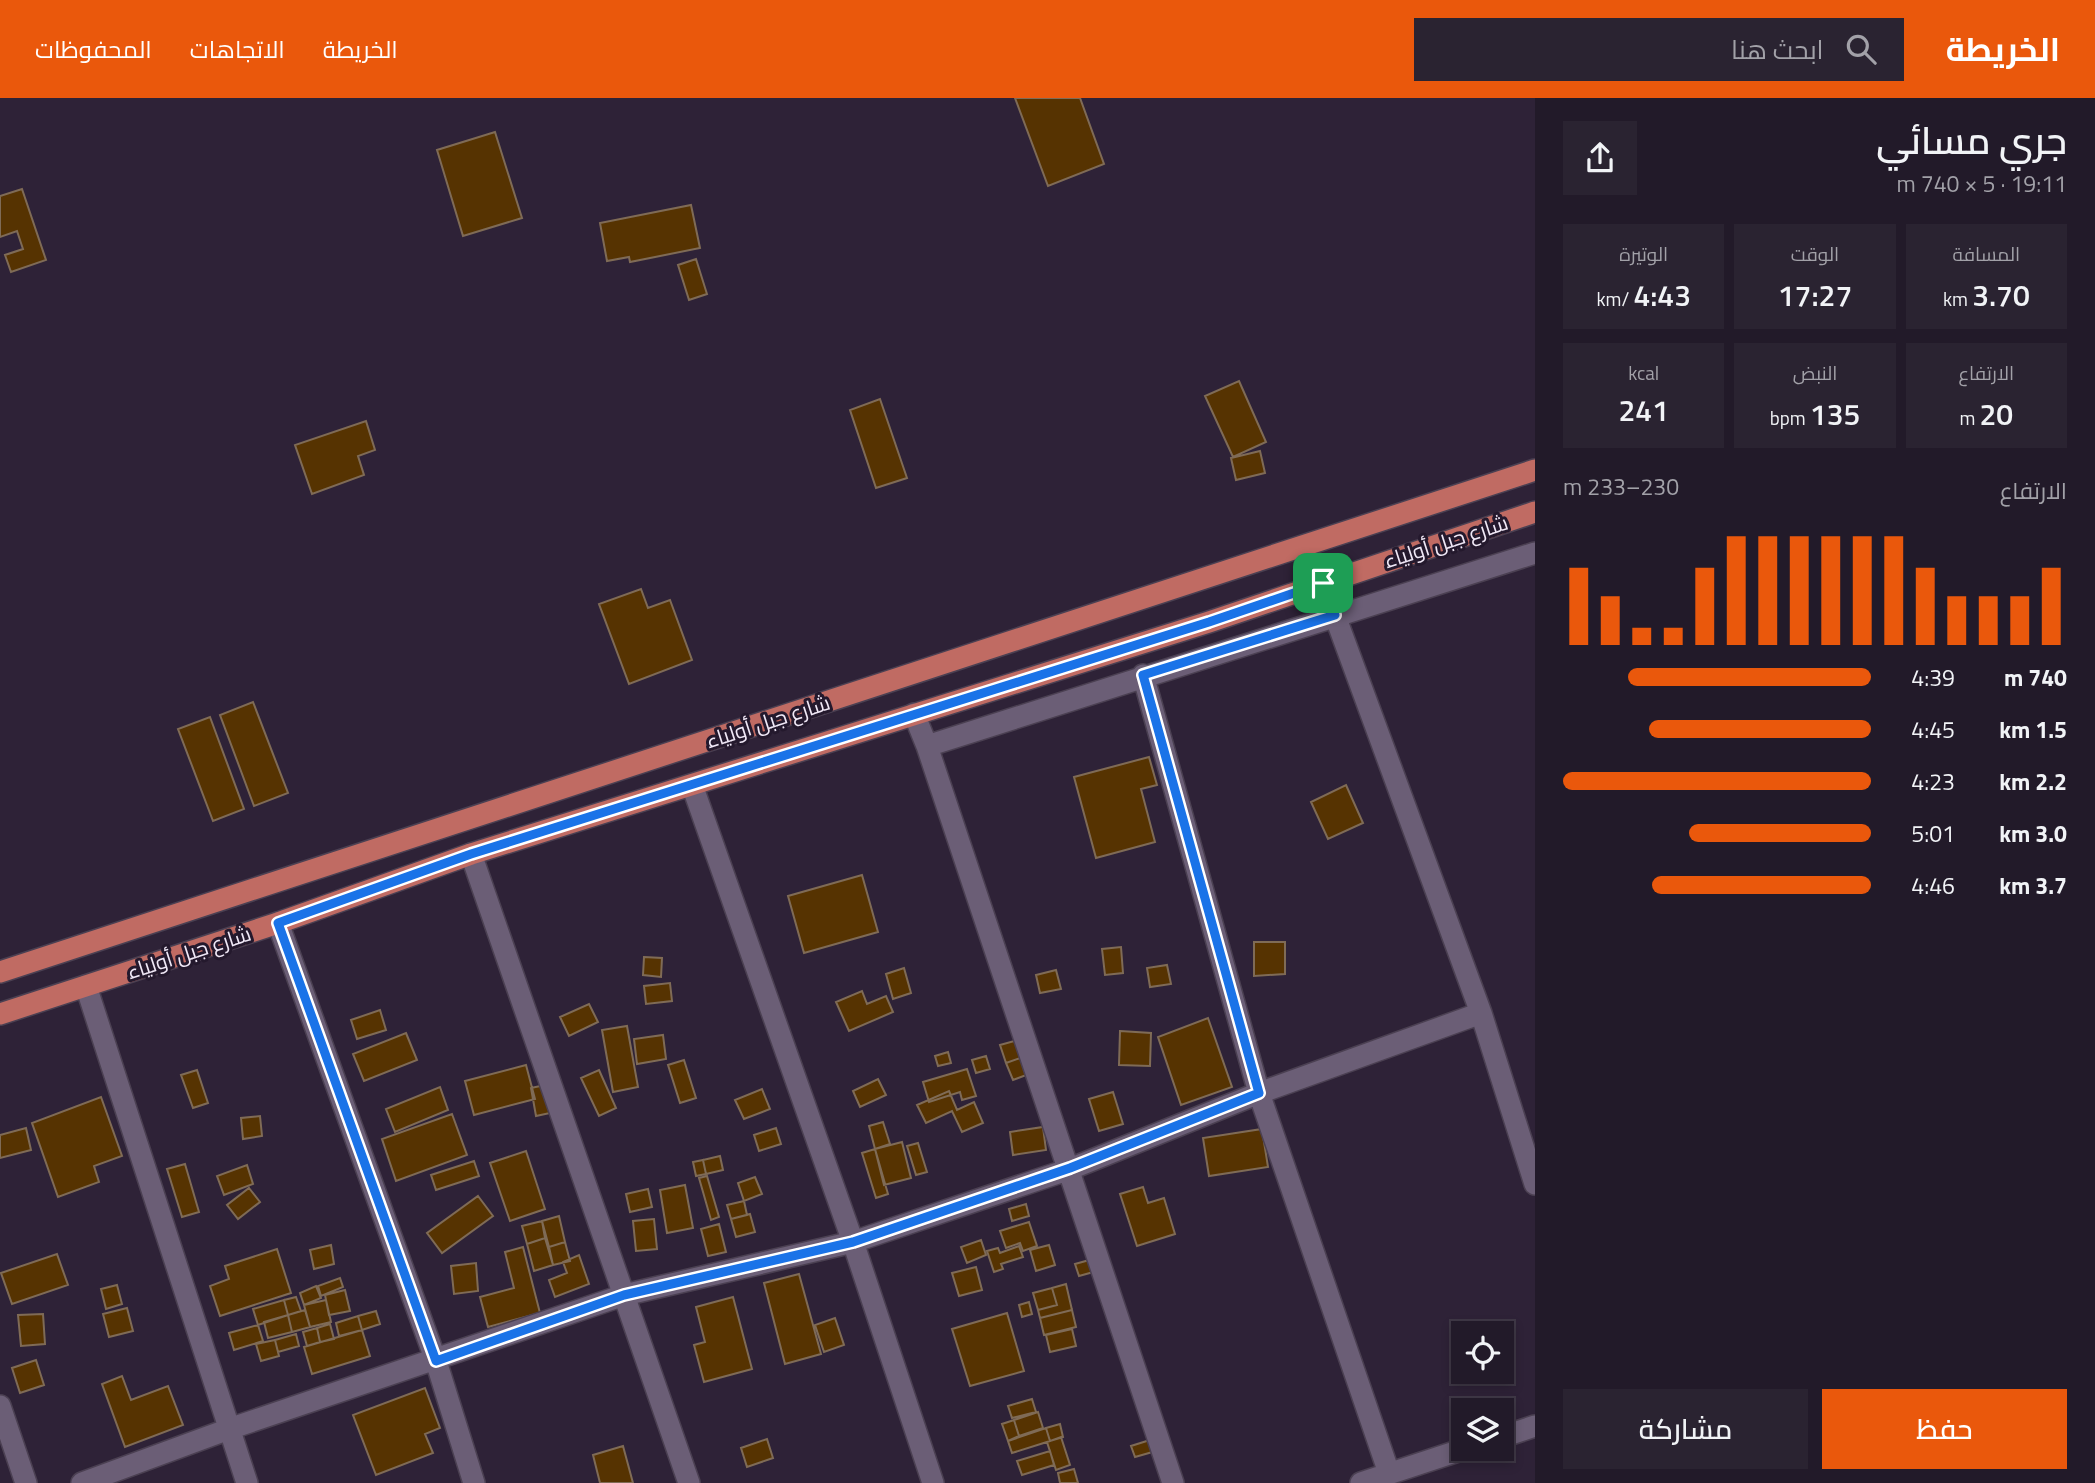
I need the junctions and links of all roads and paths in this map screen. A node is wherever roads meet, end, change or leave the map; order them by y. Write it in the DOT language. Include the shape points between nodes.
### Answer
graph roads {
  1 [pos="1535,470"];
  2 [pos="1535,512"];
  3 [pos="1535,552"];
  4 [pos="1323,583"];
  5 [pos="1335,615"];
  6 [pos="1143,675"];
  7 [pos="914,714"];
  8 [pos="927,746"];
  9 [pos="692,786"];
  10 [pos="471,854"];
  11 [pos="278,923"];
  12 [pos="0,972"];
  13 [pos="86,986"];
  14 [pos="1481,1013"];
  15 [pos="0,1014"];
  16 [pos="1259,1093"];
  17 [pos="1070,1168"];
  18 [pos="1535,1184"];
  19 [pos="853,1242"];
  20 [pos="624,1295"];
  21 [pos="436,1361"];
  22 [pos="0,1406"];
  23 [pos="1535,1426"];
  24 [pos="229,1429"];
  25 [pos="1514,1433"];
  26 [pos="1451,1453"];
  27 [pos="1389,1474"];
  28 [pos="26,1483"];
  29 [pos="82,1483"];
  30 [pos="247,1483"];
  31 [pos="474,1483"];
  32 [pos="689,1483"];
  33 [pos="933,1483"];
  34 [pos="1173,1483"];
  35 [pos="1361,1483"];
  1 -- 12 [label="main road, شارع جبل أولياء"];
  2 -- 4 [label="main road, شارع جبل أولياء"];
  3 -- 5 [label="street"];
  4 -- 5 [label="street"];
  4 -- 7 [label="main road, شارع جبل أولياء"];
  5 -- 6 [label="street"];
  5 -- 14 [label="street"];
  6 -- 8 [label="street"];
  6 -- 16 [label="street"];
  7 -- 8 [label="street"];
  7 -- 9 [label="main road, شارع جبل أولياء"];
  8 -- 17 [label="street"];
  9 -- 10 [label="main road, شارع جبل أولياء"];
  9 -- 19 [label="street"];
  10 -- 11 [label="main road, شارع جبل أولياء"];
  10 -- 20 [label="street"];
  11 -- 13 [label="main road, شارع جبل أولياء"];
  11 -- 21 [label="street"];
  13 -- 15 [label="main road, شارع جبل أولياء"];
  13 -- 24 [label="street"];
  14 -- 16 [label="street"];
  14 -- 18 [label="street"];
  16 -- 17 [label="street"];
  16 -- 27 [label="street"];
  17 -- 19 [label="street"];
  17 -- 34 [label="street"];
  19 -- 20 [label="street"];
  19 -- 33 [label="street"];
  20 -- 21 [label="street"];
  20 -- 32 [label="street"];
  21 -- 24 [label="street"];
  21 -- 31 [label="street"];
  22 -- 28 [label="street"];
  23 -- 25 [label="street"];
  24 -- 29 [label="street"];
  24 -- 30 [label="street"];
  26 -- 27 [label="street"];
  27 -- 35 [label="street"];
}
